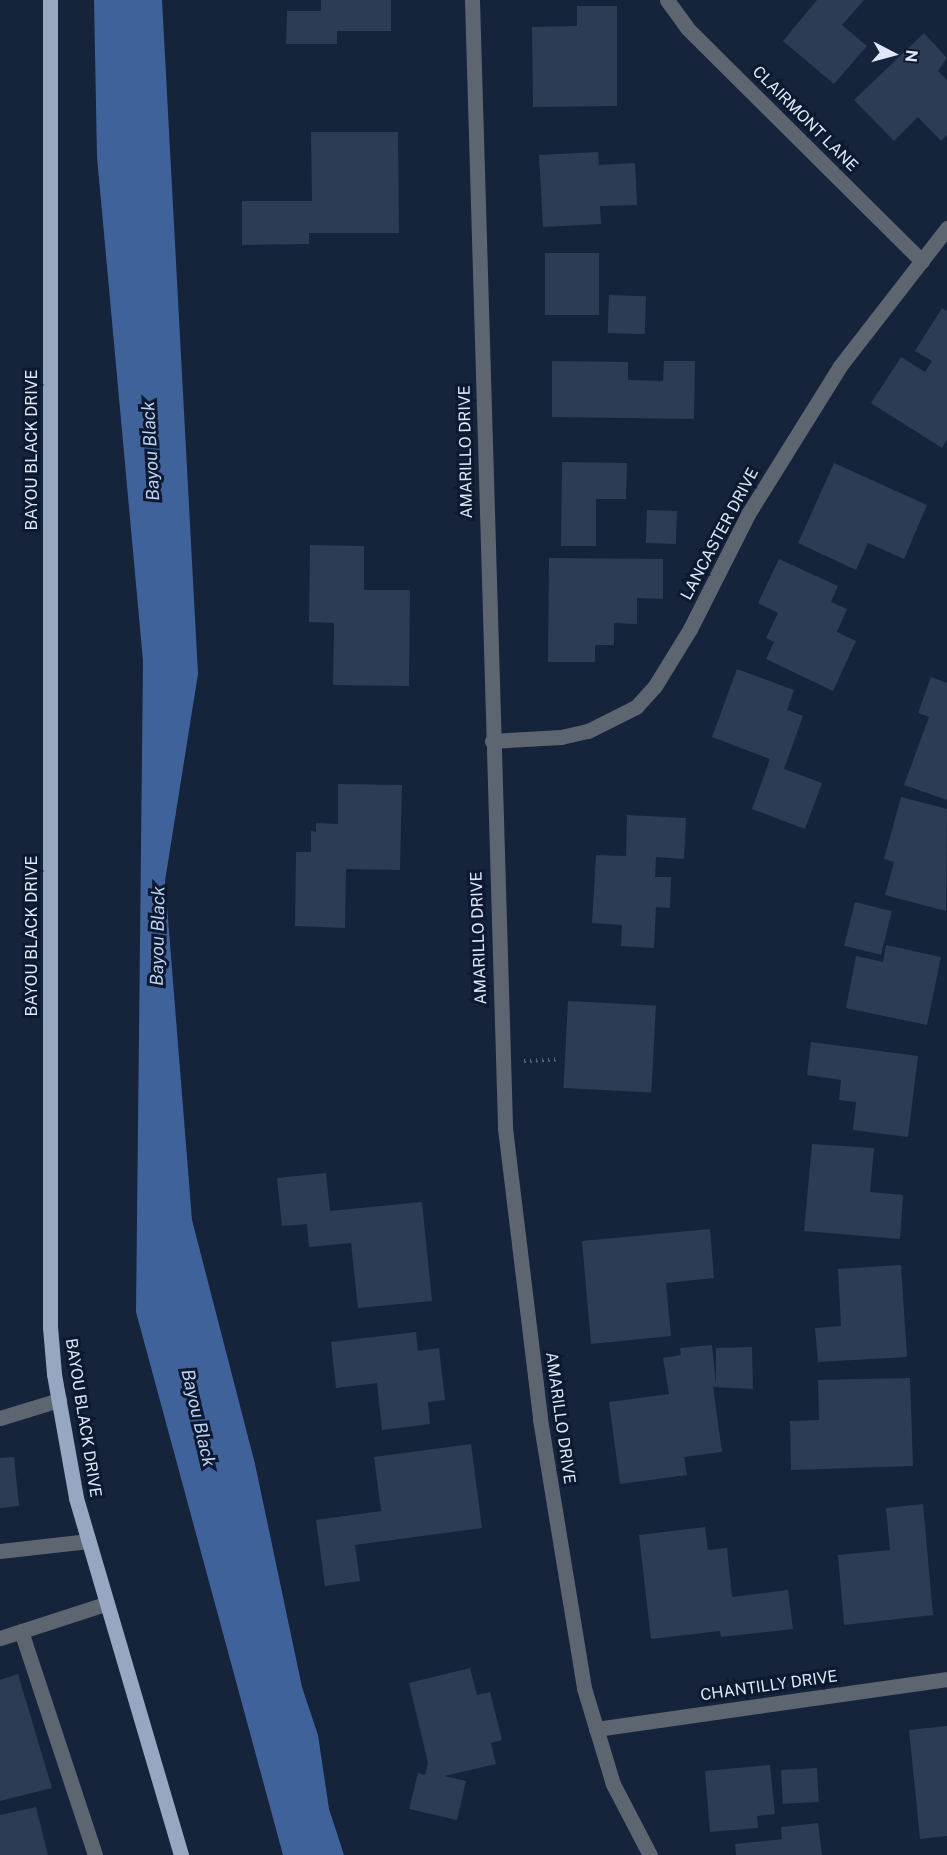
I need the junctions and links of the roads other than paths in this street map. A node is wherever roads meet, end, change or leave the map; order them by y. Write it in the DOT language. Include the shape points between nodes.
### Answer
graph roads {
  1 [pos="50,0"];
  2 [pos="472,0"];
  3 [pos="668,0"];
  4 [pos="947,228"];
  5 [pos="922,261"];
  6 [pos="492,741"];
  7 [pos="59,1400"];
  8 [pos="0,1418"];
  9 [pos="88,1541"];
  10 [pos="0,1551"];
  11 [pos="105,1604"];
  12 [pos="21,1630"];
  13 [pos="0,1638"];
  14 [pos="947,1679"];
  15 [pos="596,1729"];
  16 [pos="95,1855"];
  17 [pos="181,1855"];
  18 [pos="650,1855"];
  1 -- 7 [label="main road, BAYOU BLACK DRIVE" via="50,1327"];
  2 -- 6 [label="street, AMARILLO DRIVE"];
  3 -- 5 [label="street, CLAIRMONT LANE" via="687,28"];
  4 -- 5 [label="street, LANCASTER DRIVE"];
  5 -- 6 [label="street, LANCASTER DRIVE" via="840,366 748,514 690,629 636,707 588,731 561,737"];
  6 -- 15 [label="street, AMARILLO DRIVE" via="502,1061 516,1232 540,1419 584,1688"];
  7 -- 8 [label="street"];
  7 -- 9 [label="main road, BAYOU BLACK DRIVE"];
  9 -- 10 [label="street"];
  9 -- 11 [label="main road, BAYOU BLACK DRIVE"];
  11 -- 12 [label="street"];
  11 -- 17 [label="main road, BAYOU BLACK DRIVE"];
  12 -- 13 [label="street"];
  12 -- 16 [label="street"];
  14 -- 15 [label="street, CHANTILLY DRIVE"];
  15 -- 18 [label="street, AMARILLO DRIVE" via="613,1784"];
}
